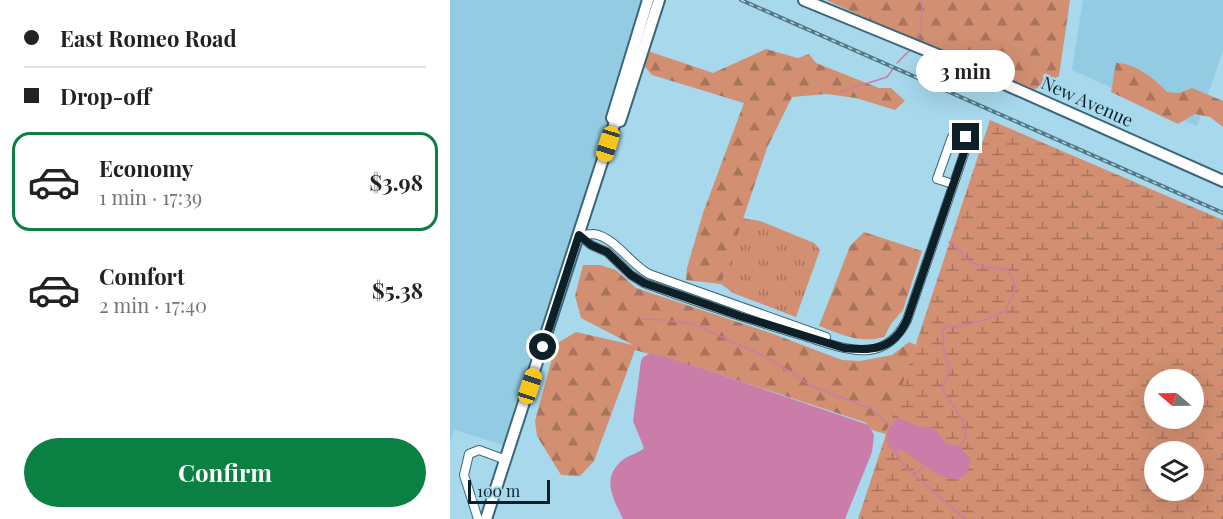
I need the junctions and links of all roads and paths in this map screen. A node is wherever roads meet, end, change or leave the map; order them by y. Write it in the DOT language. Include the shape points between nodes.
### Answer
graph roads {
  1 [pos="648,0"];
  2 [pos="659,0"];
  3 [pos="804,0"];
  4 [pos="615,122"];
  5 [pos="1223,181"];
  6 [pos="953,184"];
  7 [pos="579,235"];
  8 [pos="506,459"];
  9 [pos="488,515"];
  10 [pos="478,519"];
  1 -- 4 [label="main road" via="612,118"];
  2 -- 4 [label="main road" via="620,121"];
  3 -- 5 [label="main road, New Avenue"];
  4 -- 7 [label="main road"];
  6 -- 6 [label="street" via="967,144 966,137 959,133 952,137 938,179"];
  6 -- 7 [label="street" via="904,327 879,348 867,350 844,348 644,283"];
  7 -- 8 [label="main road"];
  8 -- 9 [label="main road"];
  8 -- 10 [label="street" via="479,450 469,454 464,475"];
}
